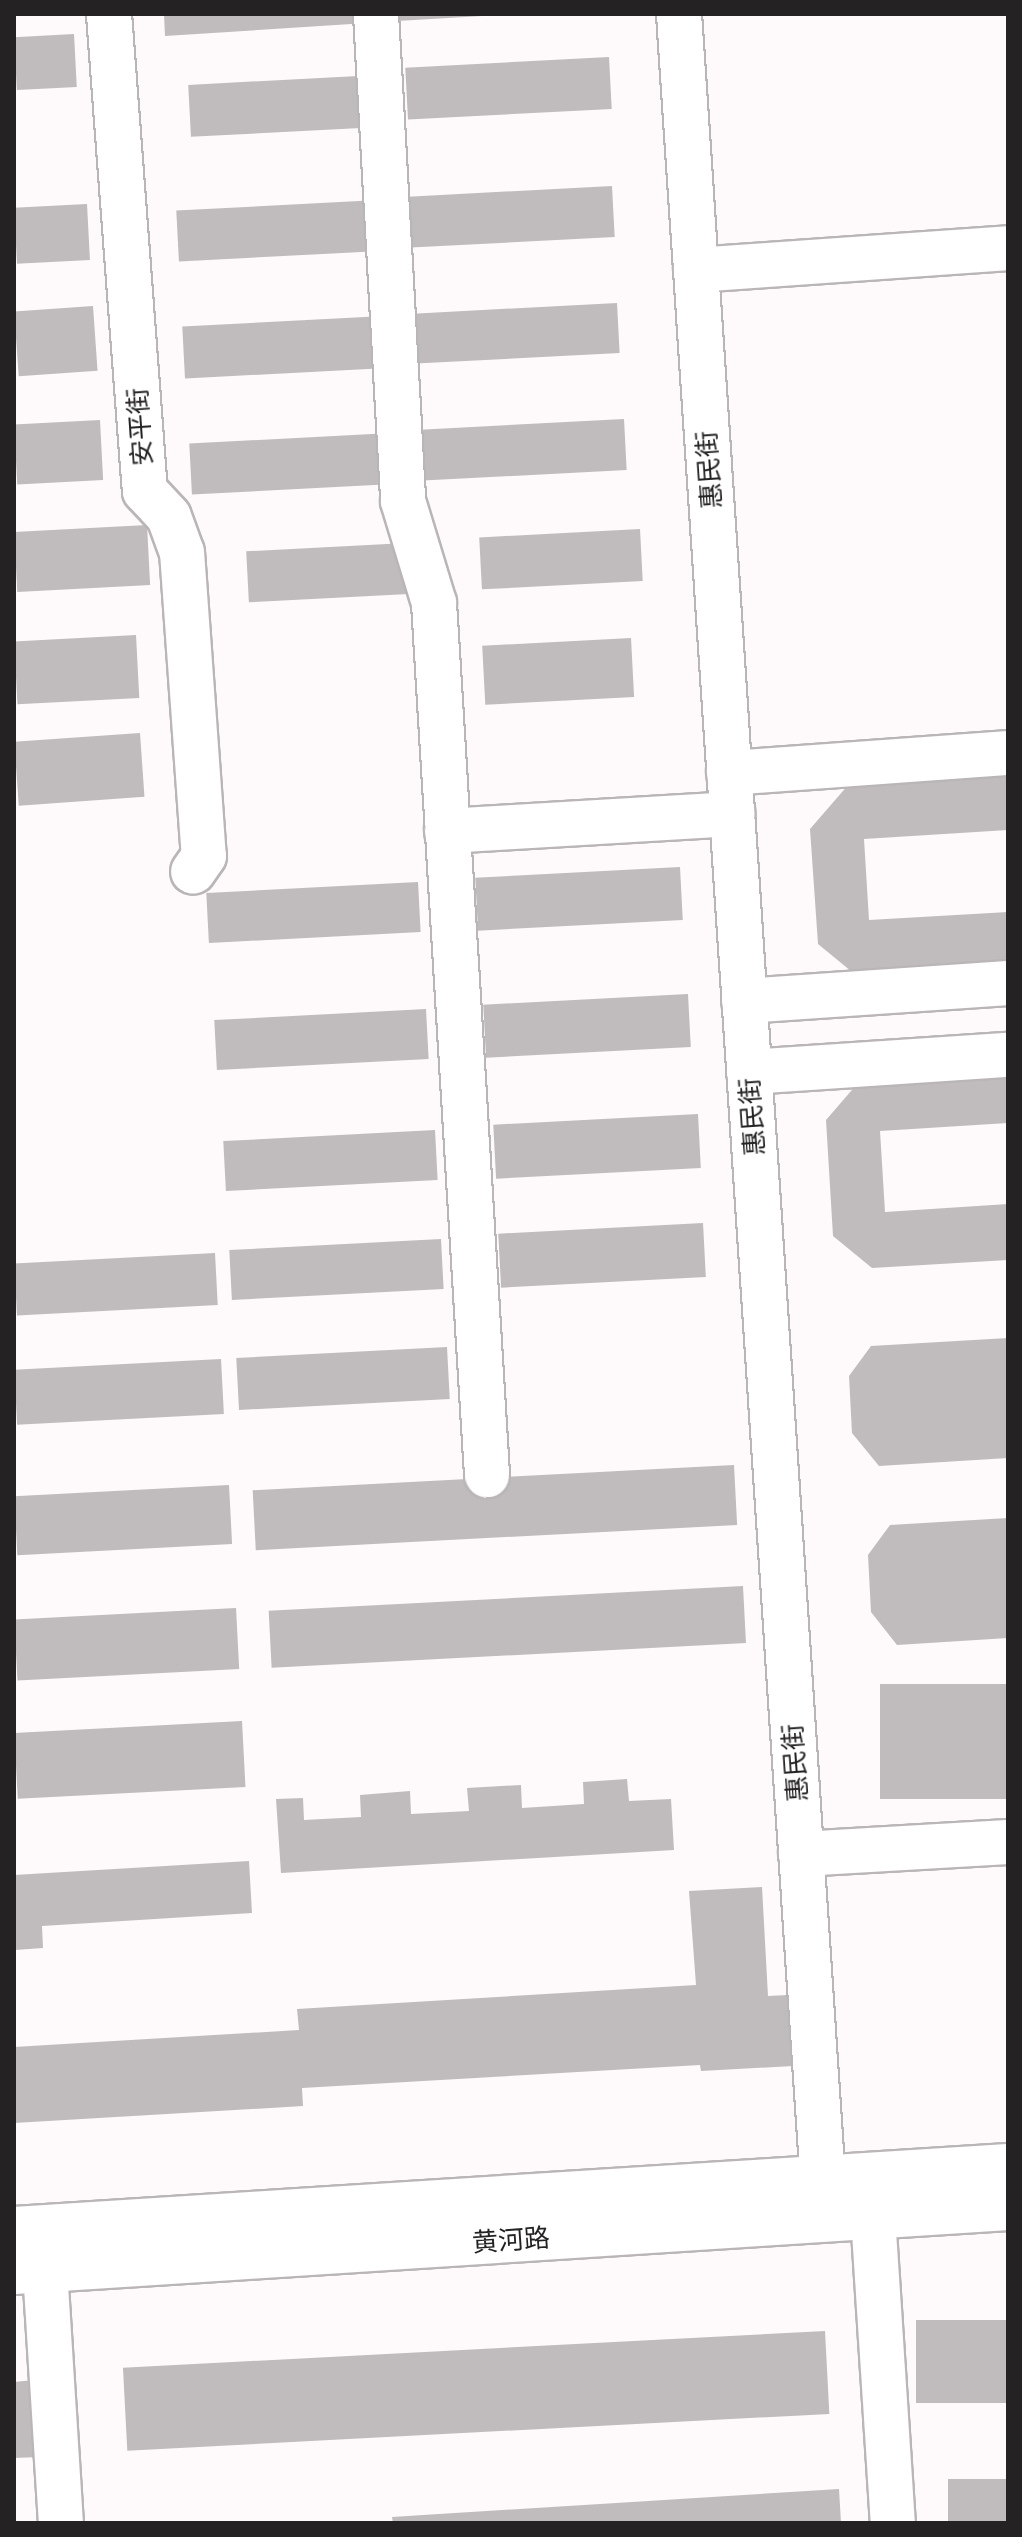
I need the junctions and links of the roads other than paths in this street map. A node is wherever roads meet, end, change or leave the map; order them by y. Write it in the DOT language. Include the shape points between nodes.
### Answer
graph roads {
  1 [pos="109,14"];
  2 [pos="376,14"];
  3 [pos="679,14"];
  4 [pos="1008,248"];
  5 [pos="696,270"];
  6 [pos="1008,753"];
  7 [pos="731,793"];
  8 [pos="447,831"];
  9 [pos="193,872"];
  10 [pos="1008,983"];
  11 [pos="744,1001"];
  12 [pos="1008,1055"];
  13 [pos="749,1072"];
  14 [pos="487,1475"];
  15 [pos="1008,1842"];
  16 [pos="801,1854"];
  17 [pos="1008,2166"];
  18 [pos="824,2199"];
  19 [pos="1008,2208"];
  20 [pos="873,2216"];
  21 [pos="14,2229"];
  22 [pos="29,2271"];
  23 [pos="61,2523"];
  24 [pos="893,2523"];
  1 -- 9 [label="street, 安平街" via="145,491 169,517 182,552 204,856"];
  2 -- 8 [label="street" via="403,501 434,603"];
  3 -- 5 [label="street, 惠民街"];
  4 -- 5 [label="street"];
  5 -- 7 [label="street, 惠民街"];
  6 -- 7 [label="street"];
  7 -- 8 [label="street"];
  7 -- 11 [label="street, 惠民街"];
  8 -- 14 [label="street"];
  10 -- 11 [label="street"];
  11 -- 13 [label="street, 惠民街"];
  12 -- 13 [label="street"];
  13 -- 16 [label="street, 惠民街"];
  15 -- 16 [label="street"];
  16 -- 18 [label="street, 惠民街"];
  17 -- 18 [label="street, 黄河路"];
  18 -- 20 [label="street, 黄河路"];
  18 -- 21 [label="street, 黄河路"];
  18 -- 22 [label="street, 黄河路"];
  19 -- 20 [label="street, 黄河路"];
  20 -- 24 [label="street"];
  22 -- 23 [label="street"];
}
